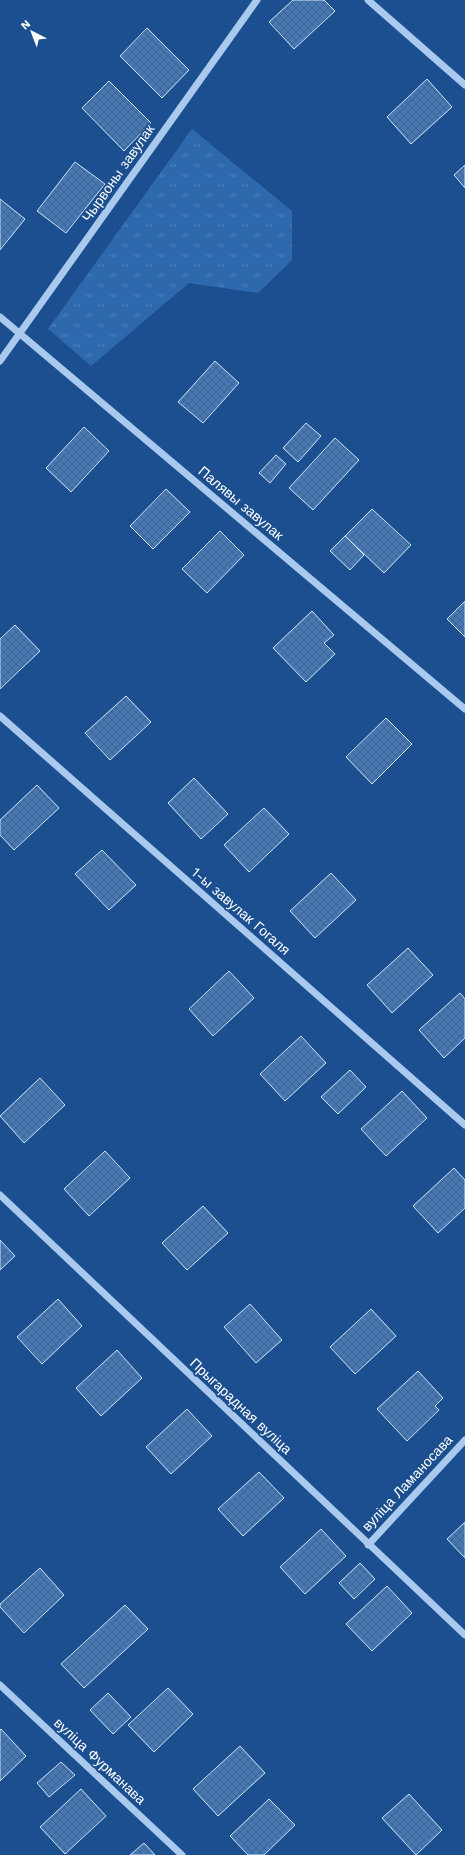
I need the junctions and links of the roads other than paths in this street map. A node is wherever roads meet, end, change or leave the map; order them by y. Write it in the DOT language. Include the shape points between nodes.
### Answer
graph roads {
  1 [pos="257,0"];
  2 [pos="368,0"];
  3 [pos="465,85"];
  4 [pos="0,317"];
  5 [pos="20,334"];
  6 [pos="0,361"];
  7 [pos="465,709"];
  8 [pos="0,716"];
  9 [pos="465,1125"];
  10 [pos="0,1196"];
  11 [pos="465,1440"];
  12 [pos="368,1544"];
  13 [pos="465,1636"];
  14 [pos="0,1686"];
  15 [pos="182,1855"];
  1 -- 5 [label="street, Чырвоны завулак"];
  2 -- 3 [label="street"];
  4 -- 5 [label="street, Палявы завулак"];
  5 -- 6 [label="street, Чырвоны завулак"];
  5 -- 7 [label="street, Палявы завулак"];
  8 -- 9 [label="street, 1-ы завулак Гогаля"];
  10 -- 12 [label="street, Прыгарадная вуліца"];
  11 -- 12 [label="street, вуліца Ламаносава"];
  12 -- 13 [label="street, Прыгарадная вуліца"];
  14 -- 15 [label="street, вуліца Фурманава"];
}
